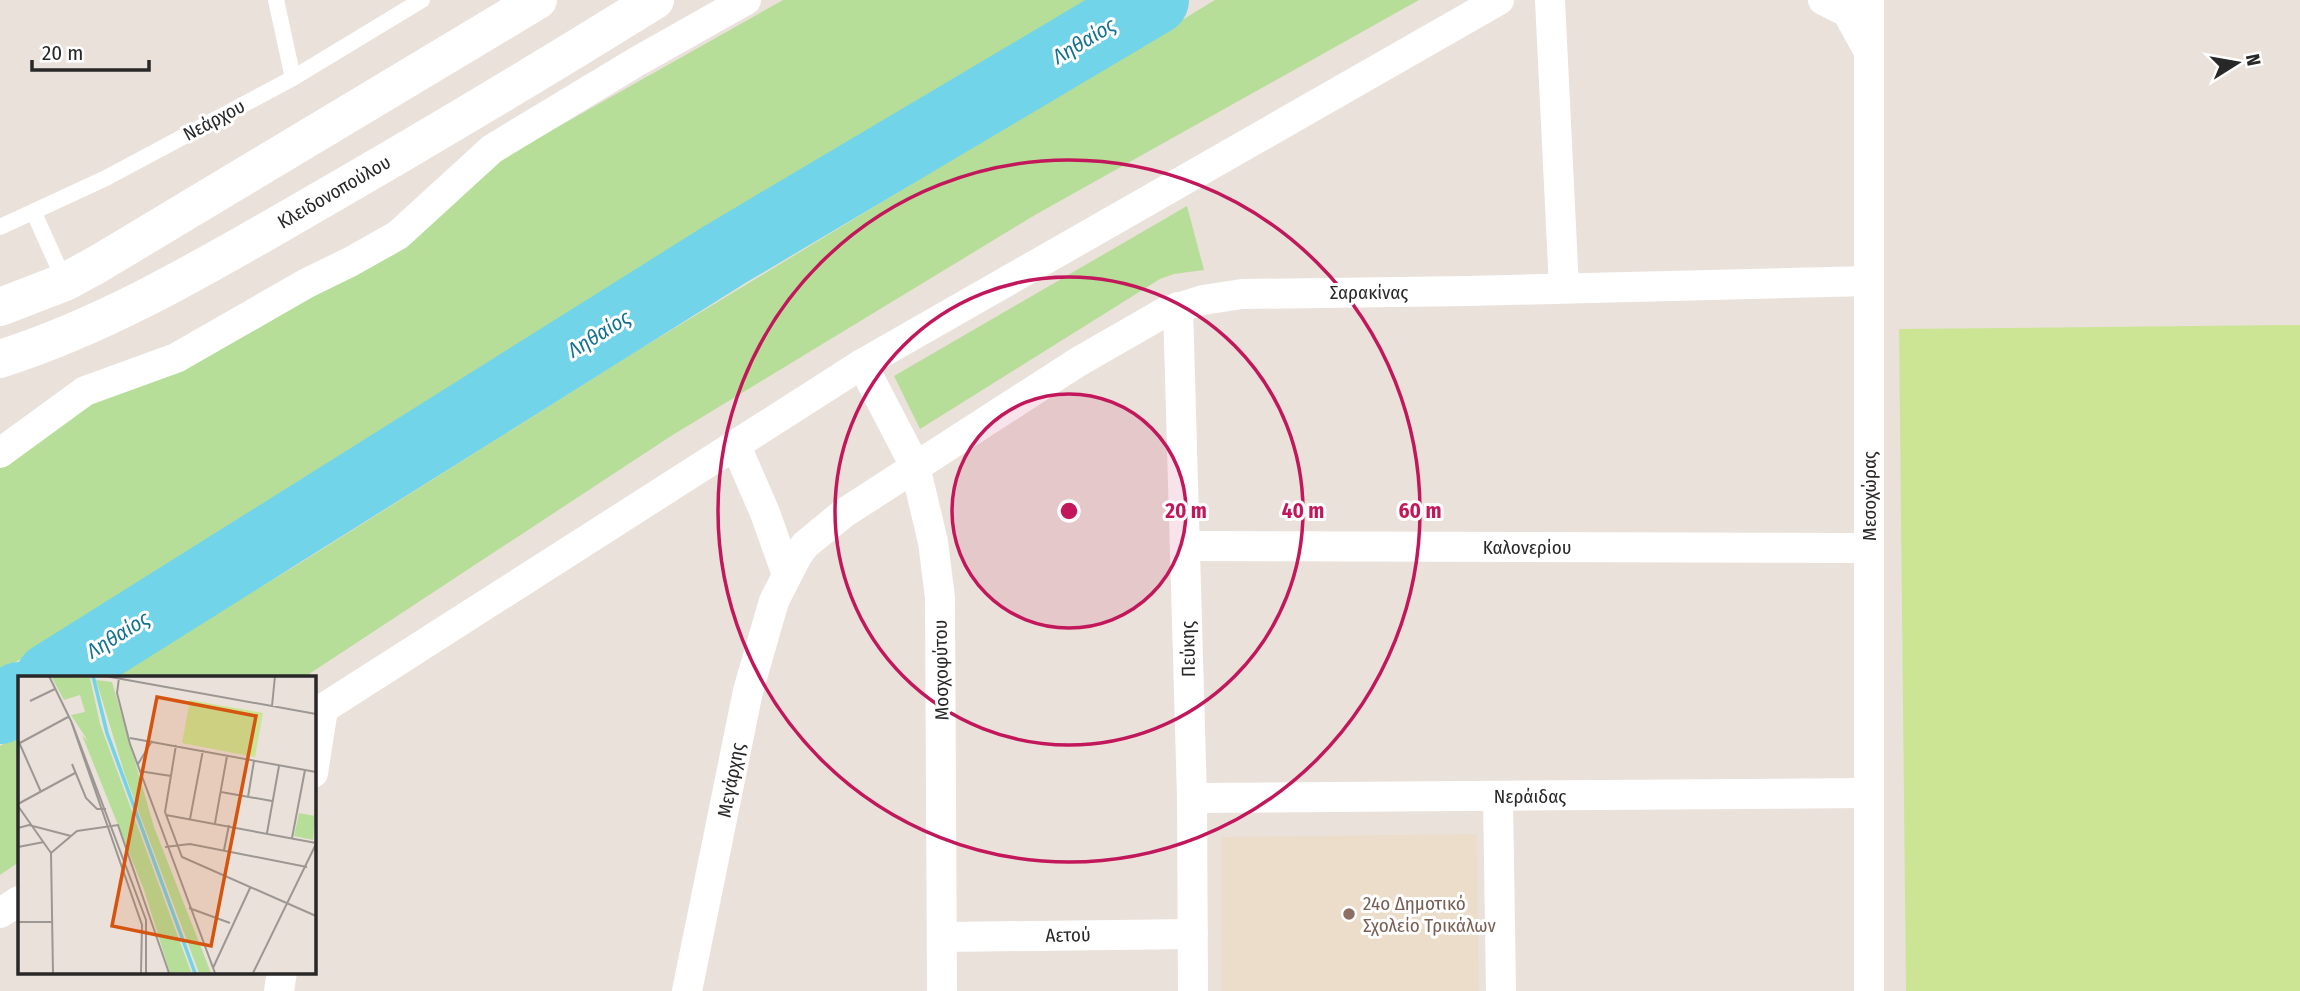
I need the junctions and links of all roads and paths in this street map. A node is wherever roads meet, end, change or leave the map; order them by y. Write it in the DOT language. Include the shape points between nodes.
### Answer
graph roads {
  1 [pos="276,0"];
  2 [pos="422,0"];
  3 [pos="538,0"];
  4 [pos="655,0"];
  5 [pos="746,0"];
  6 [pos="1499,0"];
  7 [pos="1550,0"];
  8 [pos="1824,0"];
  9 [pos="1869,0"];
  10 [pos="1870,53"];
  11 [pos="293,78"];
  12 [pos="457,121"];
  13 [pos="492,149"];
  14 [pos="34,213"];
  15 [pos="0,227"];
  16 [pos="1870,281"];
  17 [pos="65,282"];
  18 [pos="1564,288"];
  19 [pos="0,307"];
  20 [pos="1178,307"];
  21 [pos="0,359"];
  22 [pos="862,364"];
  23 [pos="736,446"];
  24 [pos="0,453"];
  25 [pos="915,466"];
  26 [pos="1186,546"];
  27 [pos="1869,548"];
  28 [pos="786,572"];
  29 [pos="318,712"];
  30 [pos="315,749"];
  31 [pos="1868,793"];
  32 [pos="1498,796"];
  33 [pos="1192,798"];
  34 [pos="18,902"];
  35 [pos="0,913"];
  36 [pos="1193,933"];
  37 [pos="944,937"];
  38 [pos="687,991"];
  39 [pos="942,991"];
  40 [pos="1193,991"];
  41 [pos="1501,991"];
  42 [pos="1869,991"];
  1 -- 11 [label="lane"];
  2 -- 11 [label="lane, Νεάρχου"];
  3 -- 17 [label="street"];
  4 -- 12 [label="street, Κλειδονοπούλου"];
  5 -- 13 [label="street"];
  6 -- 22 [label="street"];
  7 -- 18 [label="street"];
  8 -- 10 [label="street" via="1847,12"];
  9 -- 10 [label="street, Μεσοχώρας"];
  10 -- 16 [label="street, Μεσοχώρας"];
  11 -- 14 [label="lane, Νεάρχου"];
  12 -- 13 [label="street"];
  12 -- 21 [label="street, Κλειδονοπούλου" via="142,301 66,337"];
  13 -- 24 [label="street" via="398,235 176,358 85,391"];
  14 -- 15 [label="lane, Νεάρχου"];
  14 -- 17 [label="lane"];
  16 -- 18 [label="street, Σαρακίνας"];
  16 -- 27 [label="street, Μεσοχώρας"];
  17 -- 19 [label="street"];
  18 -- 20 [label="street, Σαρακίνας" via="1242,294"];
  20 -- 25 [label="street, Σαρακίνας" via="1145,321"];
  20 -- 26 [label="street, Πεύκης"];
  22 -- 23 [label="street"];
  22 -- 25 [label="street, Μοσχοφύτου"];
  23 -- 28 [label="street"];
  23 -- 29 [label="street"];
  25 -- 28 [label="street, Μεγάρχης" via="820,532"];
  25 -- 37 [label="street, Μοσχοφύτου" via="933,541 940,598"];
  26 -- 27 [label="street, Καλονερίου"];
  26 -- 33 [label="street, Πεύκης"];
  27 -- 31 [label="street, Μεσοχώρας"];
  28 -- 38 [label="street, Μεγάρχης" via="748,691"];
  29 -- 30 [label="street"];
  31 -- 32 [label="street, Νεράιδας"];
  31 -- 42 [label="street, Μεσοχώρας"];
  32 -- 33 [label="street, Νεράιδας"];
  32 -- 41 [label="street"];
  33 -- 36 [label="street, Πεύκης"];
  34 -- 35 [label="street"];
  36 -- 37 [label="street, Αετού"];
  36 -- 40 [label="street, Πεύκης"];
  37 -- 39 [label="street, Μοσχοφύτου"];
}
